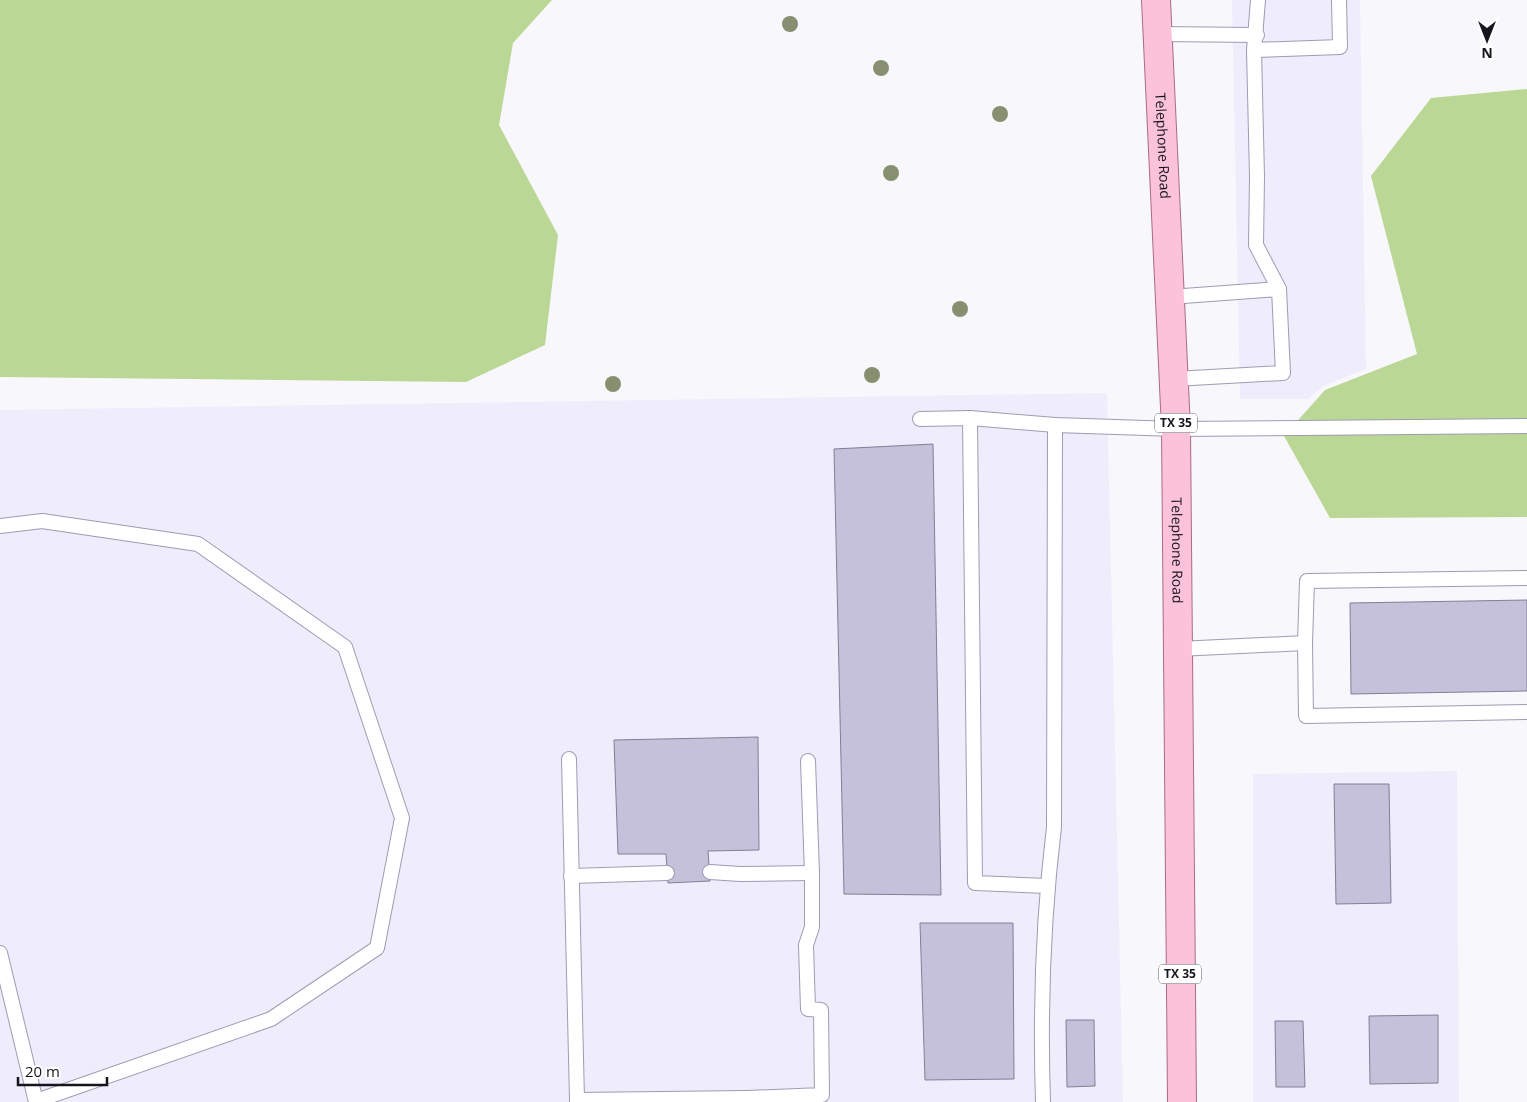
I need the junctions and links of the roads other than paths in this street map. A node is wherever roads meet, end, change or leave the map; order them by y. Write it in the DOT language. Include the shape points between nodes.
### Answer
graph roads {
  1 [pos="1156,0"];
  2 [pos="1258,0"];
  3 [pos="1339,0"];
  4 [pos="1157,34"];
  5 [pos="1257,35"];
  6 [pos="1254,50"];
  7 [pos="1279,289"];
  8 [pos="1170,297"];
  9 [pos="1174,379"];
  10 [pos="970,418"];
  11 [pos="920,419"];
  12 [pos="1054,425"];
  13 [pos="1526,426"];
  14 [pos="1176,429"];
  15 [pos="0,526"];
  16 [pos="1527,578"];
  17 [pos="1305,643"];
  18 [pos="1178,648"];
  19 [pos="1527,712"];
  20 [pos="569,759"];
  21 [pos="808,761"];
  22 [pos="710,872"];
  23 [pos="667,873"];
  24 [pos="812,873"];
  25 [pos="571,876"];
  26 [pos="1047,886"];
  27 [pos="0,953"];
  28 [pos="747,1100"];
  29 [pos="36,1101"];
  30 [pos="577,1101"];
  31 [pos="1043,1102"];
  32 [pos="1182,1102"];
  1 -- 4 [label="main road, Telephone Road / TX 35"];
  2 -- 5 [label="lane"];
  3 -- 6 [label="lane" via="1340,47"];
  4 -- 5 [label="lane"];
  4 -- 8 [label="main road, Telephone Road / TX 35"];
  5 -- 6 [label="lane"];
  6 -- 7 [label="lane" via="1256,245"];
  7 -- 8 [label="lane"];
  7 -- 9 [label="lane" via="1283,373"];
  8 -- 9 [label="main road, Telephone Road / TX 35"];
  9 -- 14 [label="main road, Telephone Road / TX 35"];
  10 -- 11 [label="lane"];
  10 -- 12 [label="lane"];
  10 -- 26 [label="lane" via="975,883"];
  12 -- 14 [label="lane"];
  12 -- 26 [label="lane" via="1054,827"];
  13 -- 14 [label="lane"];
  14 -- 18 [label="main road, Telephone Road / TX 35"];
  15 -- 29 [label="lane" via="42,521 198,544 345,647 402,818 377,948 271,1019"];
  16 -- 17 [label="lane" via="1307,581"];
  17 -- 18 [label="lane"];
  17 -- 19 [label="lane" via="1306,716"];
  18 -- 32 [label="main road, Telephone Road / TX 35"];
  20 -- 25 [label="lane"];
  21 -- 24 [label="lane"];
  22 -- 24 [label="lane"];
  23 -- 25 [label="lane"];
  24 -- 28 [label="lane" via="812,927 806,945 808,1009 821,1010 822,1095"];
  25 -- 30 [label="lane"];
  26 -- 31 [label="lane" via="1041,1045"];
  27 -- 29 [label="lane"];
  28 -- 30 [label="lane"];
}
